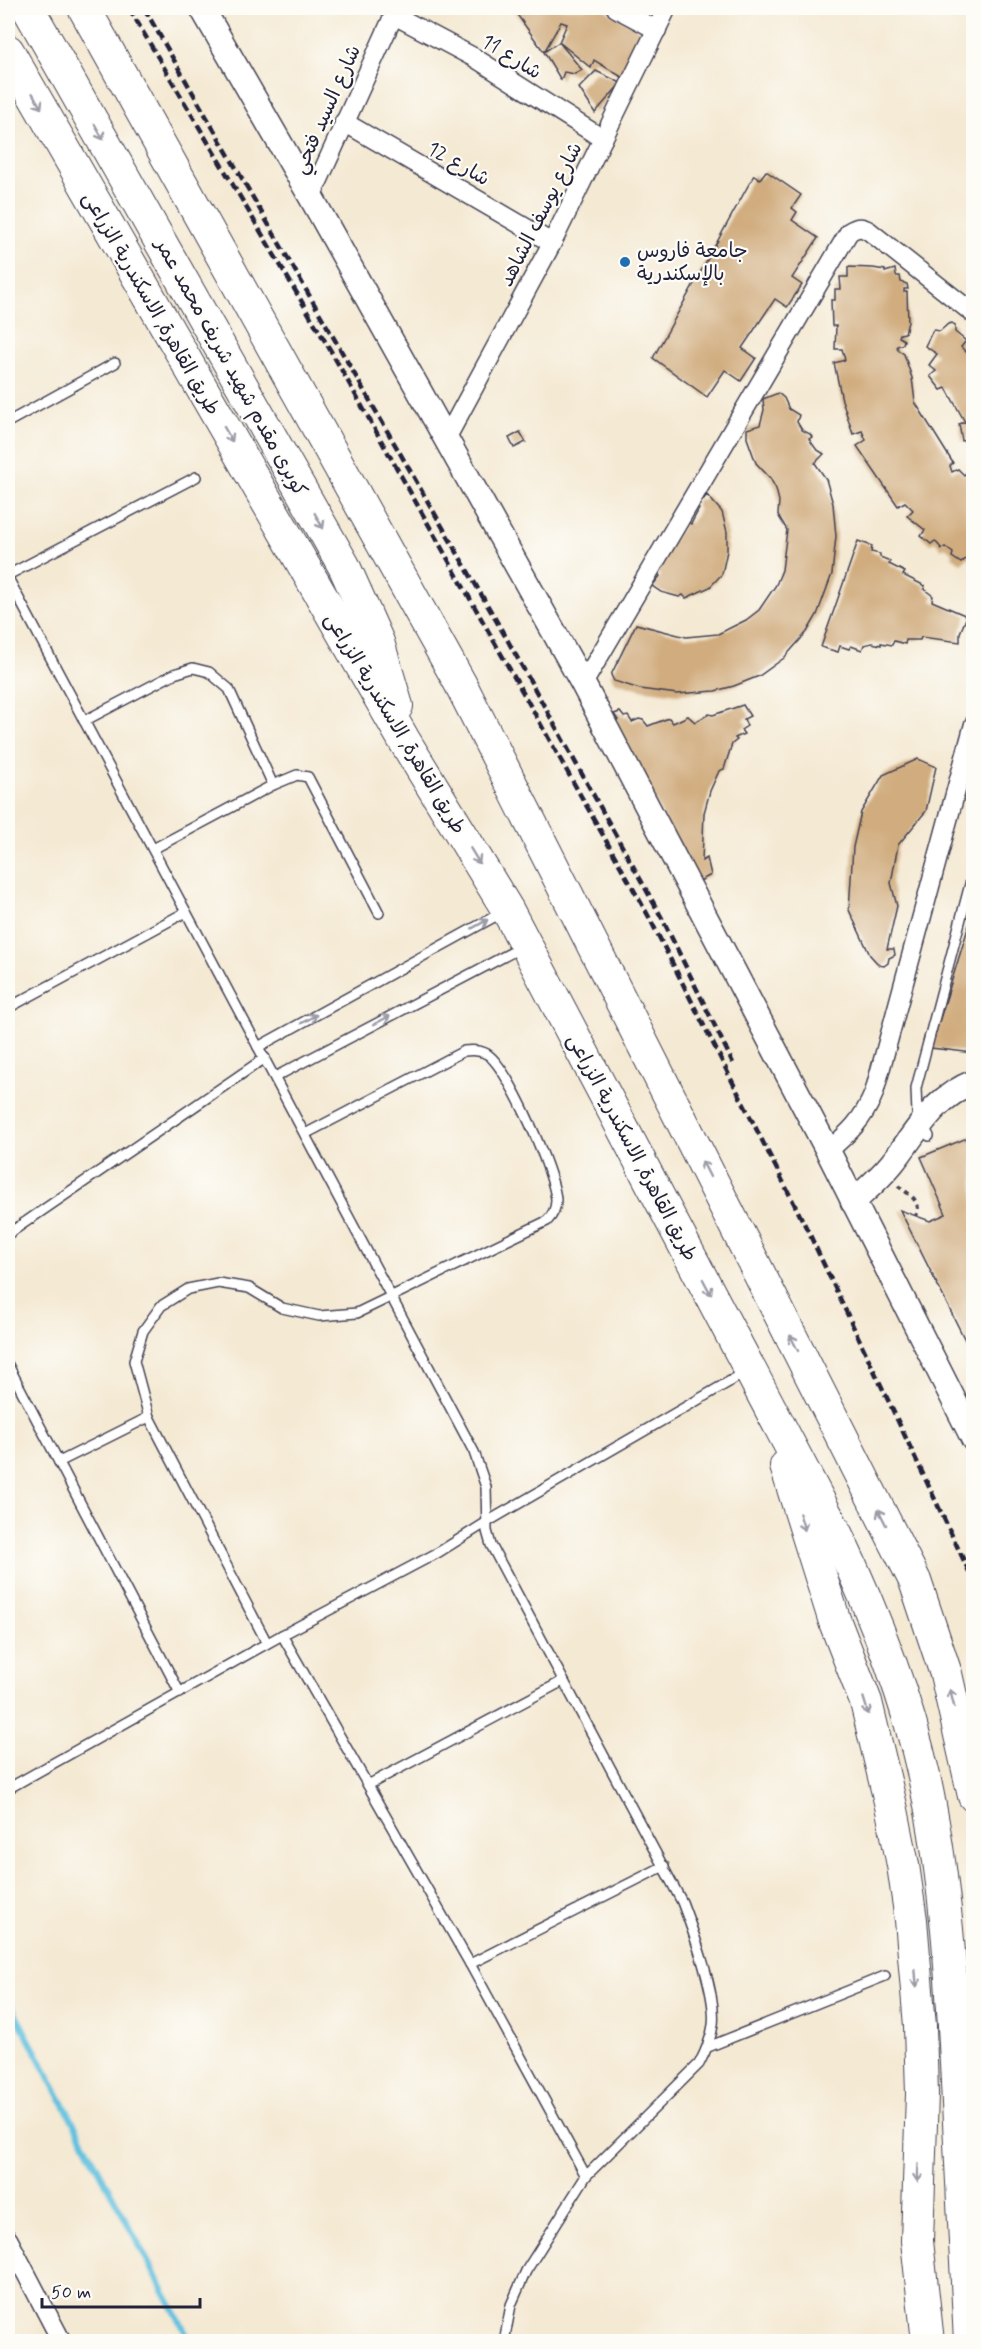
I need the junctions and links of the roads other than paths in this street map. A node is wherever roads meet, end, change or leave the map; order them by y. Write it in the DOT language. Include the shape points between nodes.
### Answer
graph roads {
  1 [pos="28,8"];
  2 [pos="84,8"];
  3 [pos="202,8"];
  4 [pos="616,8"];
  5 [pos="668,8"];
  6 [pos="395,11"];
  7 [pos="657,30"];
  8 [pos="8,51"];
  9 [pos="344,123"];
  10 [pos="603,139"];
  11 [pos="311,197"];
  12 [pos="552,243"];
  13 [pos="974,314"];
  14 [pos="115,363"];
  15 [pos="8,422"];
  16 [pos="446,439"];
  17 [pos="196,477"];
  18 [pos="8,576"];
  19 [pos="584,684"];
  20 [pos="84,721"];
  21 [pos="974,724"];
  22 [pos="404,740"];
  23 [pos="273,785"];
  24 [pos="153,849"];
  25 [pos="974,868"];
  26 [pos="507,909"];
  27 [pos="186,912"];
  28 [pos="379,913"];
  29 [pos="526,945"];
  30 [pos="8,1008"];
  31 [pos="258,1047"];
  32 [pos="265,1058"];
  33 [pos="274,1077"];
  34 [pos="974,1082"];
  35 [pos="974,1096"];
  36 [pos="925,1129"];
  37 [pos="305,1134"];
  38 [pos="828,1151"];
  39 [pos="856,1208"];
  40 [pos="8,1234"];
  41 [pos="392,1297"];
  42 [pos="8,1365"];
  43 [pos="750,1370"];
  44 [pos="769,1405"];
  45 [pos="149,1417"];
  46 [pos="974,1440"];
  47 [pos="59,1462"];
  48 [pos="487,1522"];
  49 [pos="282,1635"];
  50 [pos="267,1643"];
  51 [pos="563,1681"];
  52 [pos="180,1693"];
  53 [pos="368,1785"];
  54 [pos="11,1787"];
  55 [pos="974,1796"];
  56 [pos="664,1866"];
  57 [pos="470,1965"];
  58 [pos="885,1976"];
  59 [pos="708,2047"];
  60 [pos="586,2176"];
  61 [pos="8,2239"];
  62 [pos="62,2342"];
  63 [pos="504,2342"];
  64 [pos="928,2342"];
  65 [pos="970,2342"];
  1 -- 22 [label="highway, كوبرى مقدم شهيد شريف محمد عمر, one-way" via="344,566 378,642"];
  55 -- 2 [label="highway, one-way" via="946,1674 915,1581 460,683"];
  3 -- 11 [label="street"];
  4 -- 7 [label="street"];
  5 -- 7 [label="street, شارع يوسف الشاهد"];
  6 -- 9 [label="street, شارع السيد فتحي"];
  6 -- 10 [label="street, شارع 11"];
  7 -- 10 [label="street, شارع يوسف الشاهد"];
  8 -- 22 [label="highway, طريق القاهرة, الاسكندرية الزراعى, one-way"];
  9 -- 11 [label="street, شارع السيد فتحي"];
  9 -- 12 [label="street, شارع 12"];
  10 -- 12 [label="street, شارع يوسف الشاهد"];
  11 -- 16 [label="street"];
  12 -- 16 [label="street, شارع يوسف الشاهد"];
  13 -- 19 [label="street" via="863,227 849,232"];
  14 -- 15 [label="lane"];
  16 -- 19 [label="street"];
  17 -- 18 [label="lane"];
  18 -- 20 [label="lane"];
  19 -- 38 [label="street"];
  20 -- 23 [label="lane" via="174,674 193,668 209,672 229,689"];
  20 -- 24 [label="lane"];
  21 -- 38 [label="street" via="874,1093 867,1112"];
  22 -- 26 [label="highway, طريق القاهرة, الاسكندرية الزراعى, one-way"];
  23 -- 24 [label="lane"];
  23 -- 28 [label="lane" via="297,775 308,777"];
  24 -- 27 [label="lane"];
  25 -- 36 [label="lane" via="920,1067 915,1097"];
  26 -- 29 [label="highway, طريق القاهرة, الاسكندرية الزراعى"];
  31 -- 26 [label="lane, one-way"];
  27 -- 30 [label="lane"];
  27 -- 31 [label="lane"];
  33 -- 29 [label="lane, one-way"];
  29 -- 43 [label="highway, طريق القاهرة, الاسكندرية الزراعى, one-way"];
  31 -- 32 [label="lane"];
  32 -- 33 [label="lane"];
  32 -- 40 [label="lane"];
  33 -- 37 [label="lane"];
  34 -- 36 [label="street" via="940,1101"];
  35 -- 36 [label="street"];
  36 -- 39 [label="street"];
  36 -- 39 [label="street" via="893,1181"];
  37 -- 41 [label="lane"];
  37 -- 41 [label="lane" via="464,1051 487,1054 513,1091 530,1124 556,1196 552,1215 547,1221"];
  38 -- 39 [label="street"];
  39 -- 46 [label="street"];
  41 -- 45 [label="lane" via="357,1312 319,1316 282,1308 249,1288 218,1283 188,1289 161,1306 143,1331 134,1361"];
  41 -- 48 [label="lane" via="481,1469"];
  42 -- 47 [label="lane"];
  43 -- 44 [label="highway, طريق القاهرة, الاسكندرية الزراعى"];
  43 -- 48 [label="lane"];
  44 -- 64 [label="highway, one-way" via="808,1541 866,1702 892,1810 911,1920 922,2094 917,2241"];
  44 -- 65 [label="highway, طريق القاهرة, الاسكندرية الزراعى" via="863,1591 897,1682 923,1774 942,1880 951,1965"];
  45 -- 47 [label="lane"];
  45 -- 50 [label="lane"];
  47 -- 52 [label="lane"];
  48 -- 49 [label="lane" via="387,1582"];
  48 -- 51 [label="lane" via="491,1545"];
  49 -- 50 [label="lane"];
  49 -- 53 [label="lane"];
  50 -- 52 [label="lane"];
  51 -- 53 [label="lane"];
  51 -- 56 [label="lane"];
  52 -- 54 [label="lane"];
  53 -- 57 [label="lane"];
  56 -- 57 [label="lane"];
  56 -- 59 [label="lane" via="696,1939 711,1998 714,2023"];
  57 -- 60 [label="lane"];
  58 -- 59 [label="lane"];
  59 -- 60 [label="lane" via="699,2064"];
  60 -- 63 [label="lane" via="526,2271 510,2305"];
  61 -- 62 [label="street"];
}
